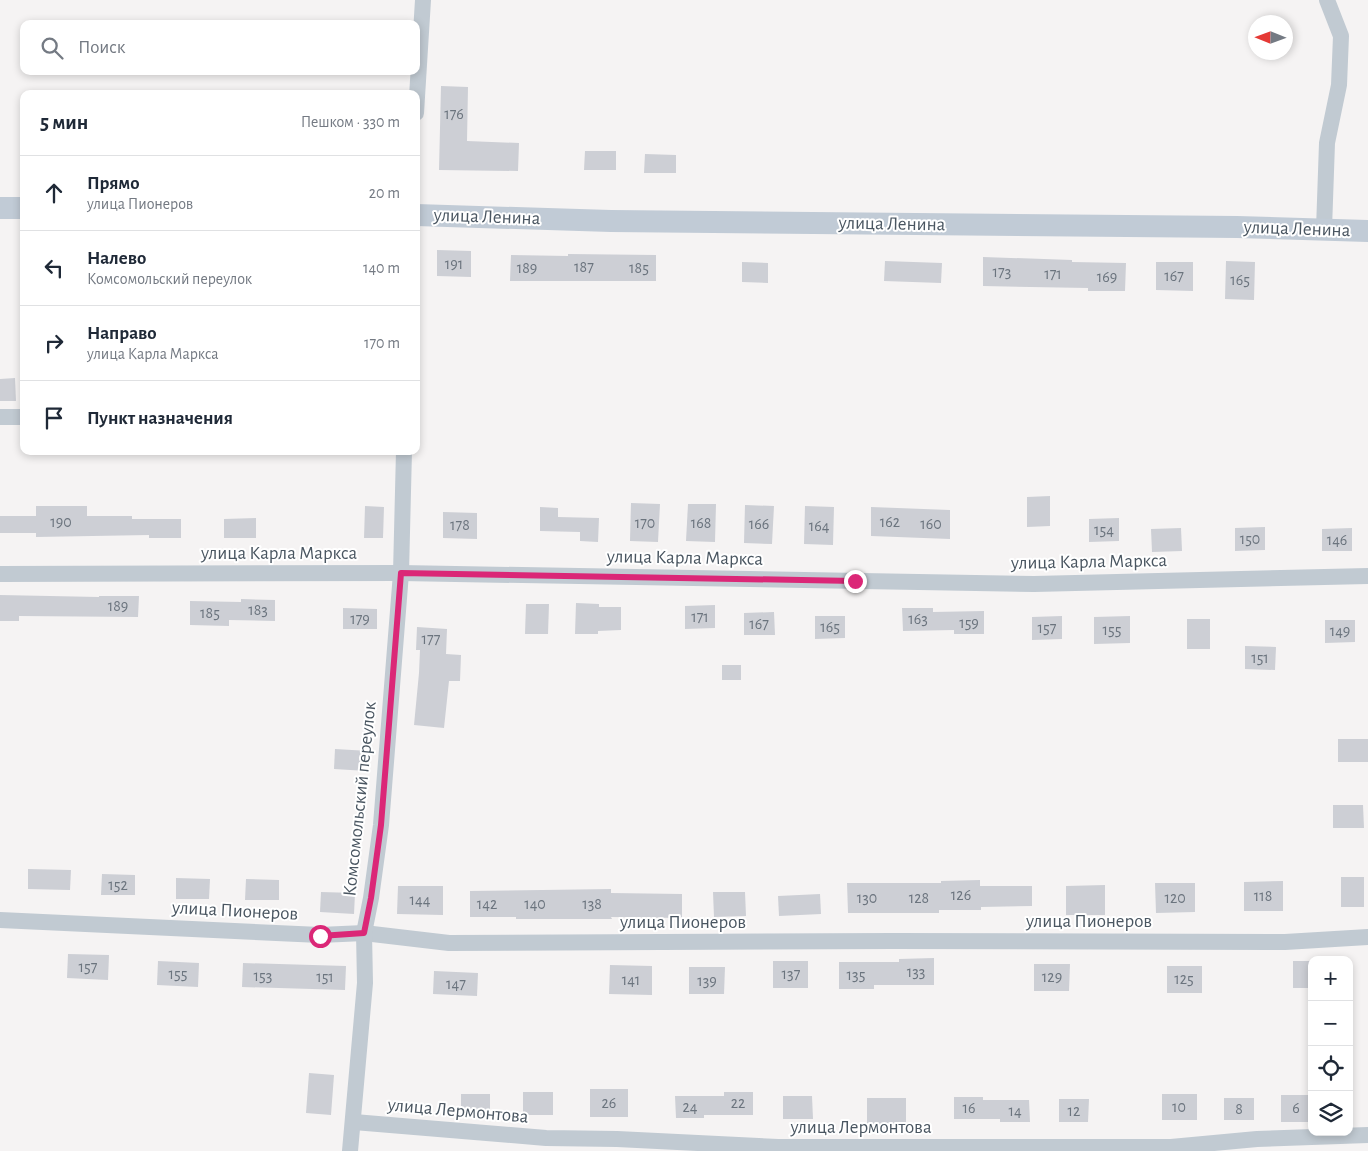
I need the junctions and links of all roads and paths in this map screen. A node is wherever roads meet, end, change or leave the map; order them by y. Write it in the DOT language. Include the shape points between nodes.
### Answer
graph roads {
  1 [pos="423,0"];
  2 [pos="1327,0"];
  3 [pos="420,48"];
  4 [pos="418,75"];
  5 [pos="417,90"];
  6 [pos="0,208"];
  7 [pos="20,208"];
  8 [pos="420,215"];
  9 [pos="1324,229"];
  10 [pos="1368,231"];
  11 [pos="0,417"];
  12 [pos="20,417"];
  13 [pos="404,455"];
  14 [pos="401,573"];
  15 [pos="0,574"];
  16 [pos="1368,576"];
  17 [pos="0,920"];
  18 [pos="364,933"];
  19 [pos="1368,937"];
  20 [pos="354,1122"];
  21 [pos="1368,1135"];
  22 [pos="350,1151"];
  1 -- 3 [label="street"];
  2 -- 9 [label="street" via="1342,36 1338,85 1327,143"];
  4 -- 5 [label="street"];
  6 -- 7 [label="main road"];
  8 -- 9 [label="main road, улица Ленина"];
  9 -- 10 [label="main road, улица Ленина"];
  11 -- 12 [label="street"];
  13 -- 14 [label="street, Комсомольский переулок"];
  14 -- 15 [label="street, улица Карла Маркса"];
  14 -- 16 [label="street, улица Карла Маркса" via="1034,584"];
  14 -- 18 [label="street, Комсомольский переулок" via="381,825"];
  17 -- 18 [label="street, улица Пионеров" via="320,936"];
  18 -- 19 [label="street, улица Пионеров" via="449,943 1285,942"];
  18 -- 20 [label="street, Комсомольский переулок" via="365,983"];
  20 -- 21 [label="street, улица Лермонтова" via="546,1138 778,1147 1171,1147 1257,1139"];
  20 -- 22 [label="street, Комсомольский переулок"];
}
